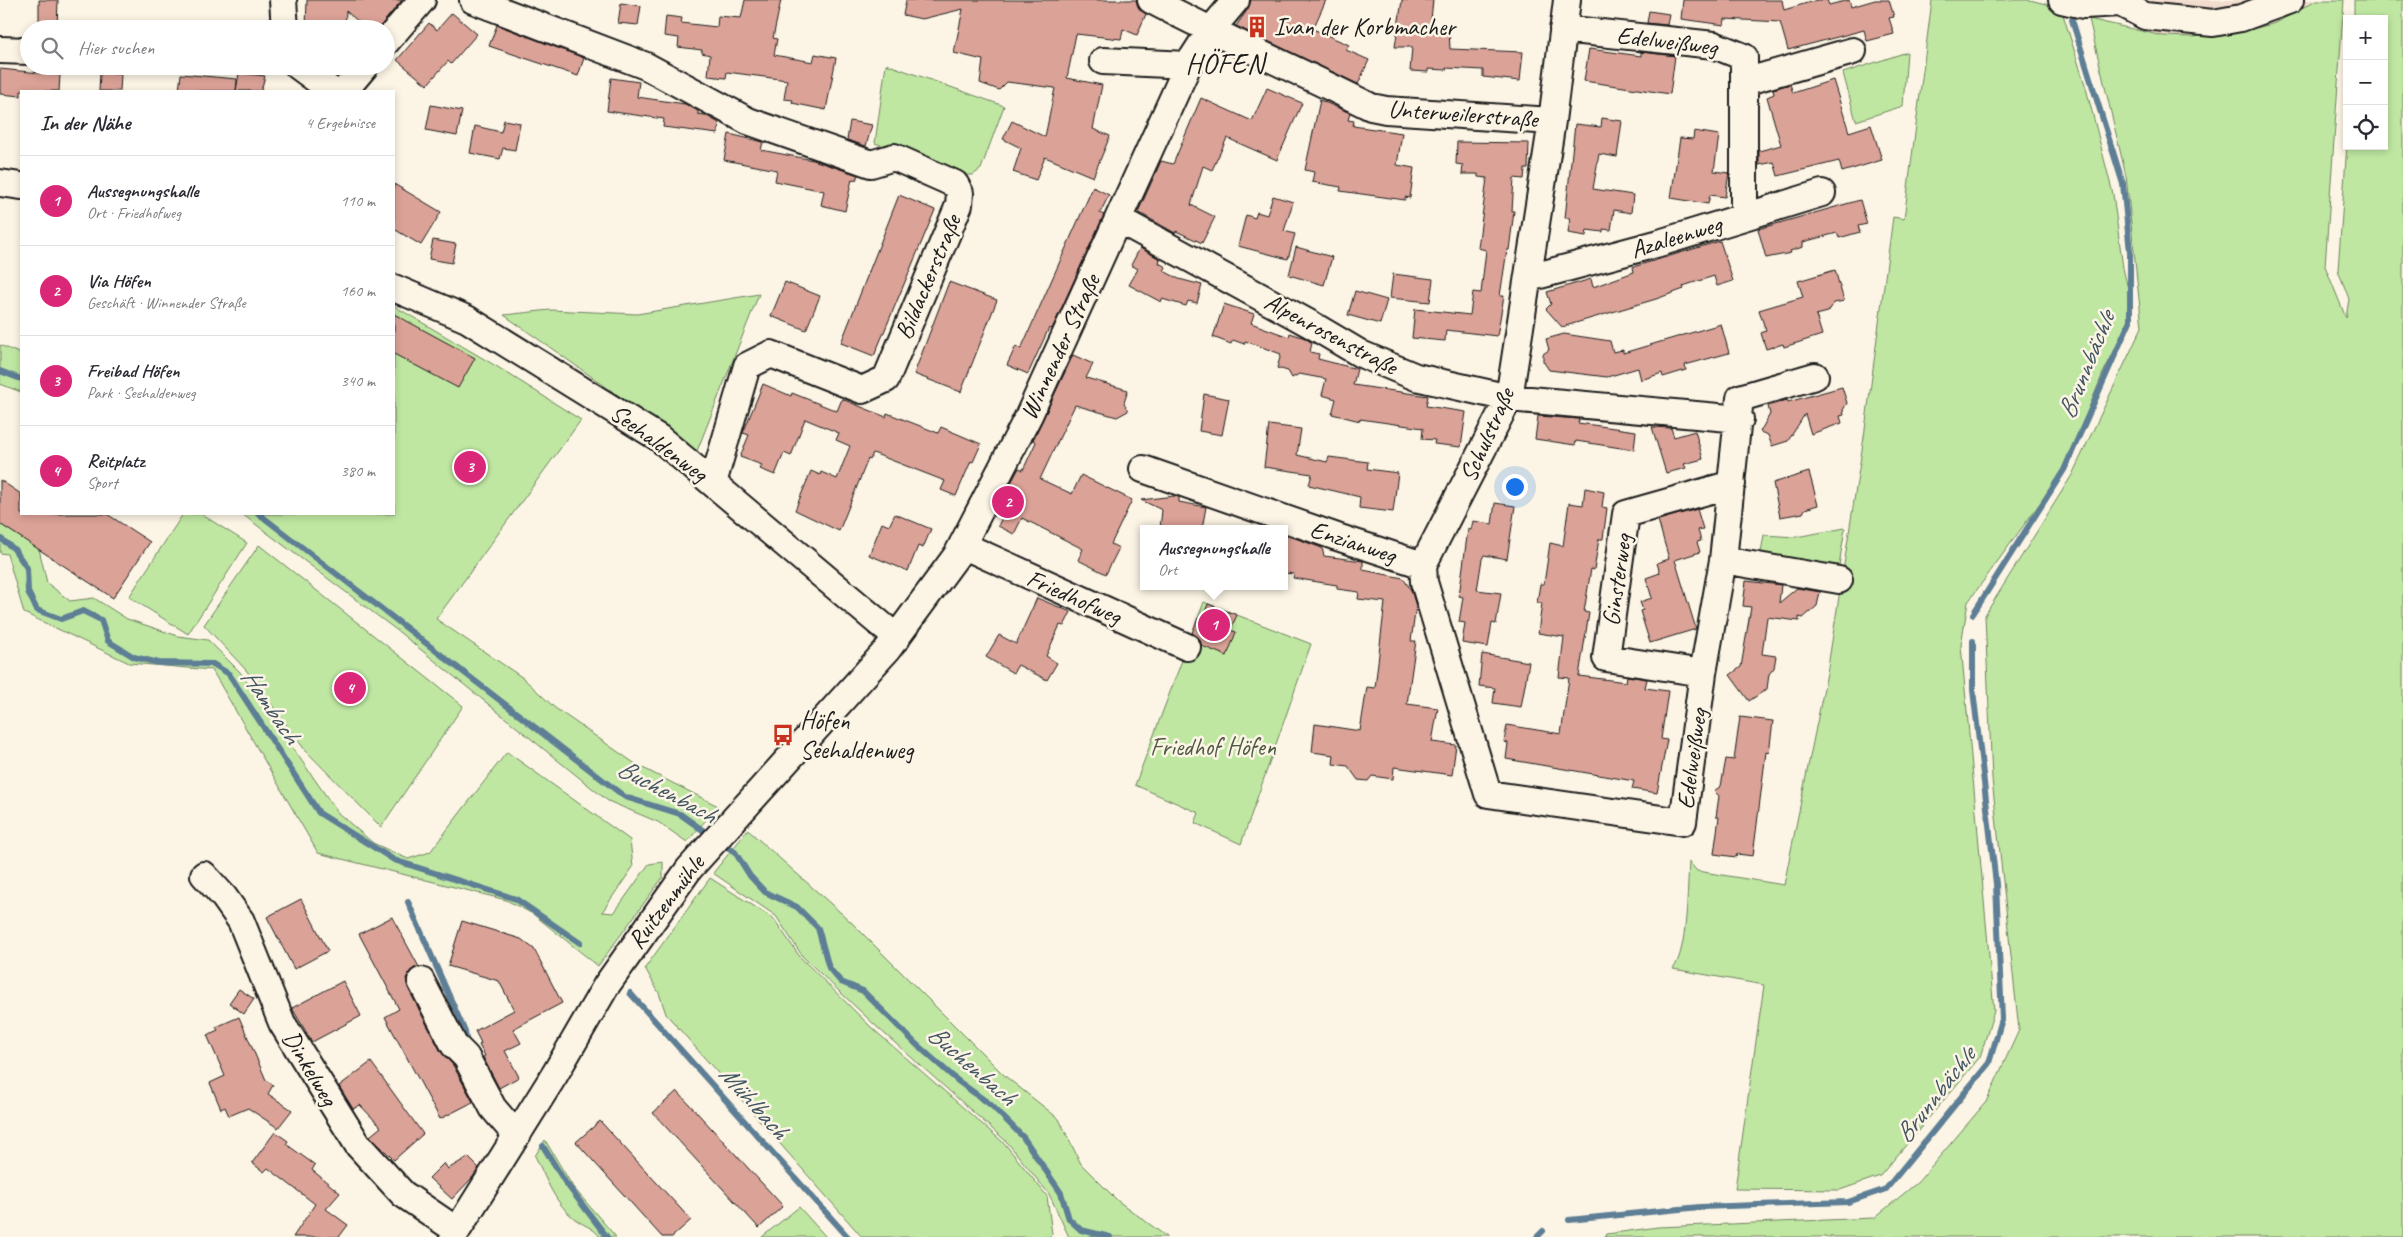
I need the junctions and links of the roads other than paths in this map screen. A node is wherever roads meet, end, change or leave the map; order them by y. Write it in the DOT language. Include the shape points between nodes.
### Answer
graph roads {
  1 [pos="283,0"];
  2 [pos="422,0"];
  3 [pos="473,0"];
  4 [pos="1151,0"];
  5 [pos="1236,0"];
  6 [pos="1567,0"];
  7 [pos="2062,0"];
  8 [pos="2290,0"];
  9 [pos="2121,2"];
  10 [pos="284,20"];
  11 [pos="1563,29"];
  12 [pos="1210,31"];
  13 [pos="395,32"];
  14 [pos="0,50"];
  15 [pos="20,51"];
  16 [pos="1853,51"];
  17 [pos="1103,61"];
  18 [pos="1188,66"];
  19 [pos="310,75"];
  20 [pos="357,75"];
  21 [pos="1744,82"];
  22 [pos="331,90"];
  23 [pos="345,90"];
  24 [pos="1552,121"];
  25 [pos="0,183"];
  26 [pos="20,186"];
  27 [pos="1822,193"];
  28 [pos="1744,216"];
  29 [pos="1118,219"];
  30 [pos="1529,278"];
  31 [pos="395,288"];
  32 [pos="1815,376"];
  33 [pos="1509,398"];
  34 [pos="1740,408"];
  35 [pos="1143,469"];
  36 [pos="713,483"];
  37 [pos="1732,484"];
  38 [pos="962,545"];
  39 [pos="1723,560"];
  40 [pos="1423,565"];
  41 [pos="1839,580"];
  42 [pos="892,644"];
  43 [pos="1187,647"];
  44 [pos="1704,673"];
  45 [pos="204,875"];
  46 [pos="421,981"];
  47 [pos="516,1135"];
  48 [pos="454,1234"];
  1 -- 10 [label="street"];
  2 -- 13 [label="street"];
  3 -- 36 [label="street, Bildackerstraße" via="646,66 748,121 871,164 894,157 955,184 960,193 959,205 886,379 862,390 771,354 747,366"];
  4 -- 12 [label="street, Unterweilerstraße"];
  5 -- 12 [label="street, Winnender Straße"];
  6 -- 11 [label="street, Schulstraße"];
  7 -- 9 [label="street" via="2084,5"];
  8 -- 9 [label="street" via="2241,18 2213,23 2145,16"];
  11 -- 21 [label="street, Edelweißweg" via="1714,45 1744,57"];
  11 -- 24 [label="street, Schulstraße"];
  12 -- 18 [label="street, Winnender Straße"];
  12 -- 24 [label="street, Unterweilerstraße" via="1371,107"];
  14 -- 15 [label="street"];
  16 -- 21 [label="street, Edelweißweg"];
  17 -- 18 [label="street"];
  18 -- 29 [label="street, Winnender Straße"];
  19 -- 22 [label="street"];
  20 -- 23 [label="street"];
  21 -- 28 [label="street, Edelweißweg"];
  24 -- 30 [label="street, Schulstraße"];
  25 -- 26 [label="street"];
  27 -- 28 [label="street, Azaleenweg"];
  28 -- 30 [label="street, Azaleenweg" via="1656,244"];
  29 -- 33 [label="street, Alpenrosenstraße" via="1387,367 1416,377"];
  29 -- 38 [label="street, Winnender Straße" via="1029,415"];
  30 -- 33 [label="street, Schulstraße"];
  31 -- 36 [label="street, Seehaldenweg" via="467,320 598,399 660,438"];
  32 -- 34 [label="street, Alpenrosenstraße"];
  33 -- 34 [label="street, Alpenrosenstraße"];
  33 -- 40 [label="street, Schulstraße"];
  34 -- 37 [label="street, Edelweißweg"];
  35 -- 40 [label="street, Enzianweg"];
  36 -- 42 [label="street, Seehaldenweg"];
  37 -- 39 [label="street, Edelweißweg"];
  37 -- 44 [label="street, Ginsterweg" via="1626,514 1606,658"];
  38 -- 42 [label="street, Winnender Straße"];
  38 -- 43 [label="street, Friedhofweg"];
  39 -- 41 [label="street"];
  39 -- 44 [label="street, Edelweißweg"];
  40 -- 44 [label="street, Edelweißweg" via="1429,600 1488,794 1683,822"];
  42 -- 47 [label="street, Ruitzenmühle" via="706,848 606,986"];
  45 -- 48 [label="street, Dinkelweg" via="241,921 282,1022 358,1145 403,1194"];
  46 -- 47 [label="street" via="454,1045 466,1058 493,1108"];
  47 -- 48 [label="street, Ruitzenmühle"];
}
